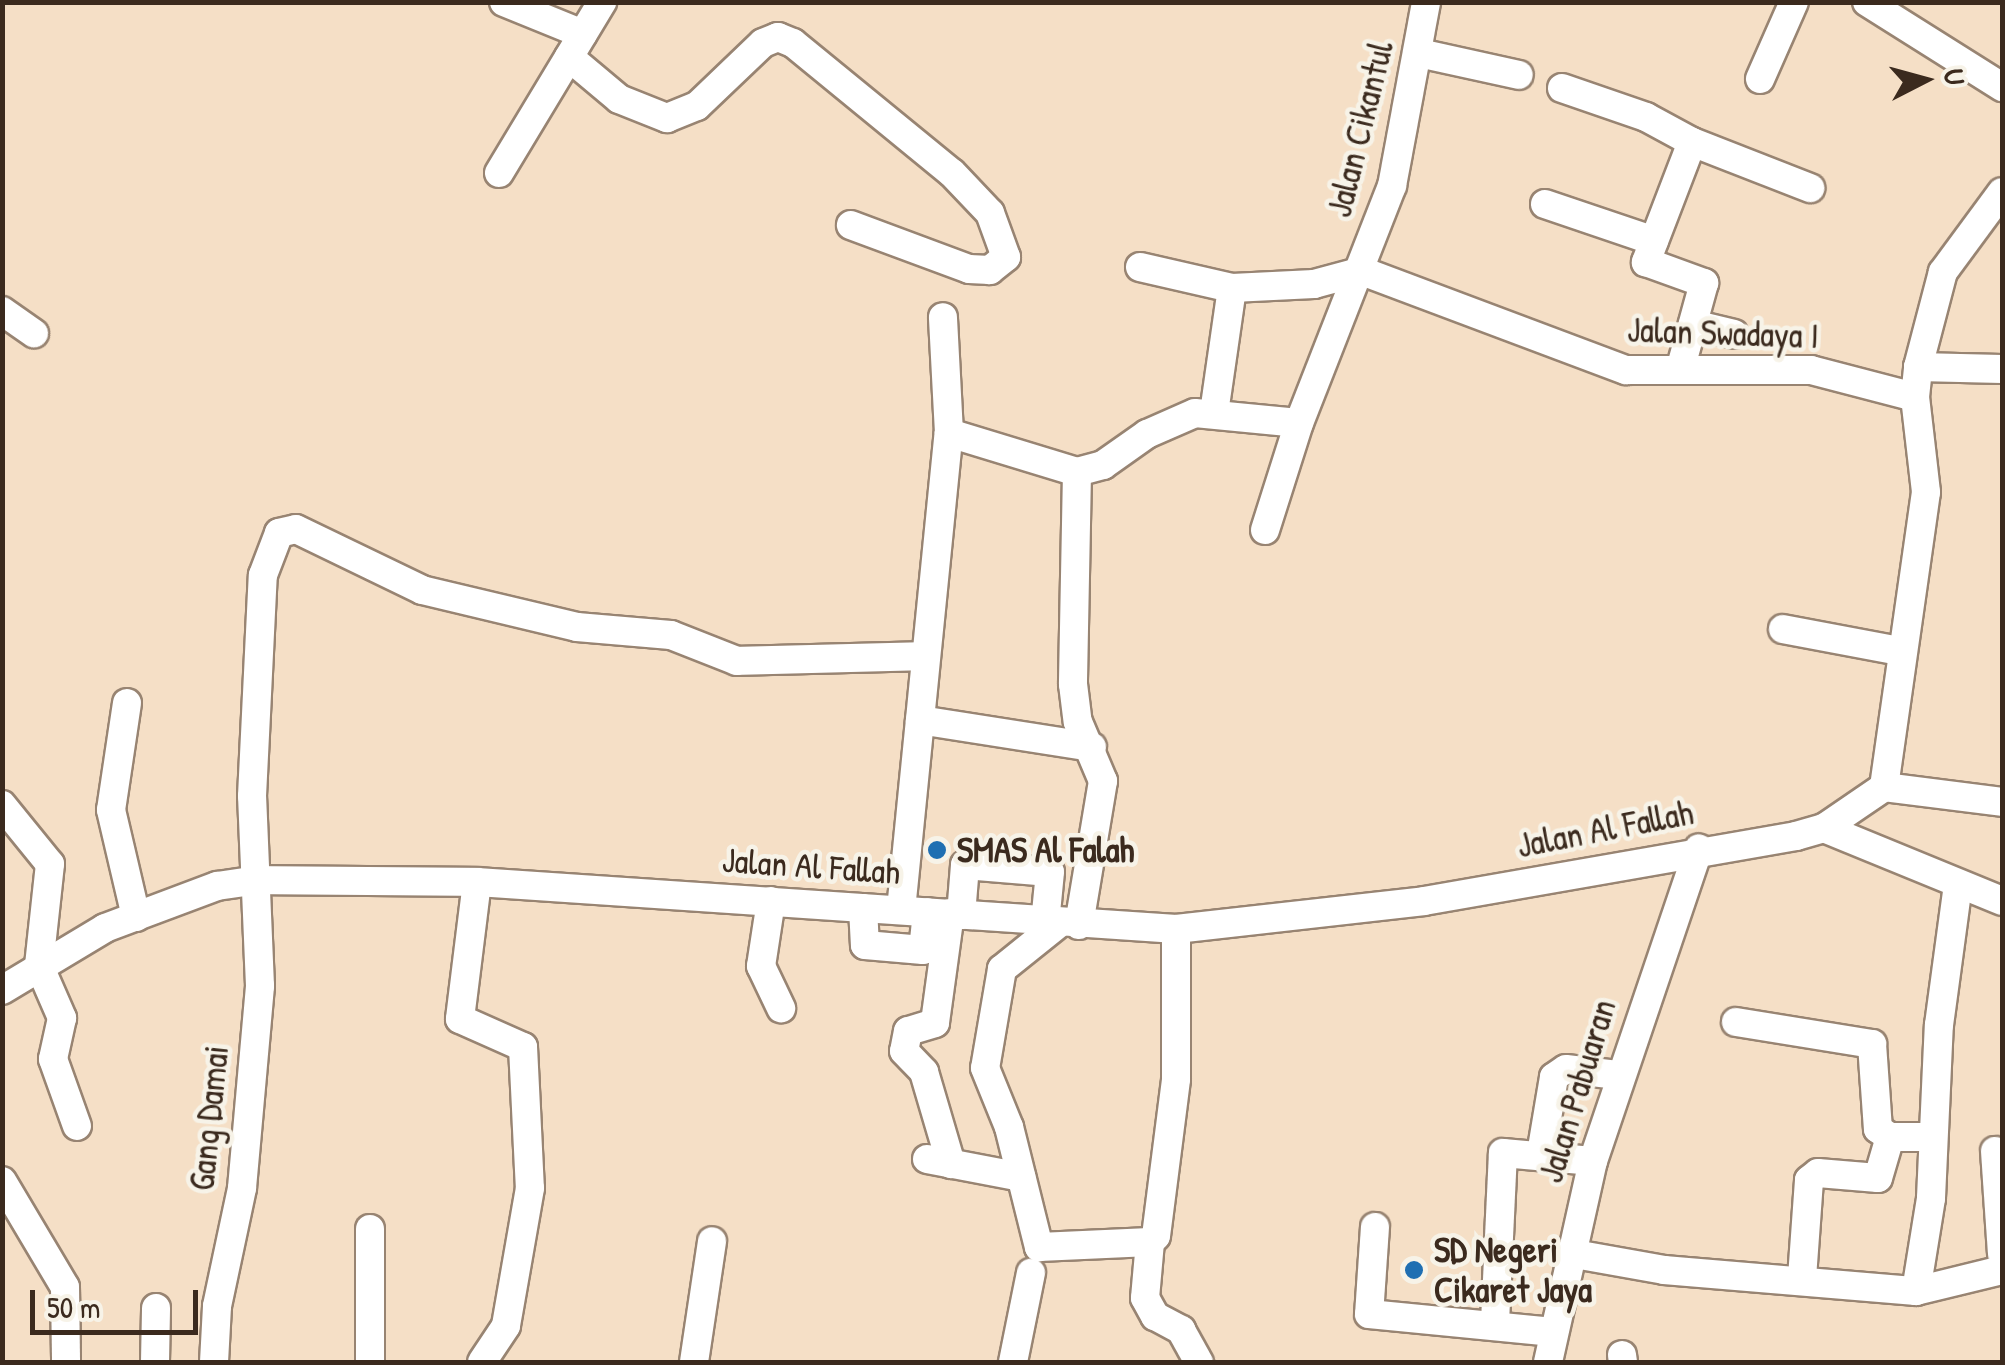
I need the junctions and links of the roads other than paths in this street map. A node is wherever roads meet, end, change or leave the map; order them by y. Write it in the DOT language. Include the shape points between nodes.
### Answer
graph roads {
  1 [pos="504,2"];
  2 [pos="602,2"];
  3 [pos="1426,2"];
  4 [pos="1794,2"];
  5 [pos="1868,2"];
  6 [pos="576,45"];
  7 [pos="1419,53"];
  8 [pos="1519,76"];
  9 [pos="1760,80"];
  10 [pos="2002,87"];
  11 [pos="1562,88"];
  12 [pos="1692,142"];
  13 [pos="499,172"];
  14 [pos="1810,188"];
  15 [pos="2002,192"];
  16 [pos="1545,204"];
  17 [pos="851,225"];
  18 [pos="1654,242"];
  19 [pos="1140,267"];
  20 [pos="1362,272"];
  21 [pos="1232,288"];
  22 [pos="2,311"];
  23 [pos="943,317"];
  24 [pos="1693,324"];
  25 [pos="34,333"];
  26 [pos="1734,334"];
  27 [pos="1918,367"];
  28 [pos="2002,369"];
  29 [pos="1680,370"];
  30 [pos="1915,397"];
  31 [pos="1214,413"];
  32 [pos="1299,423"];
  33 [pos="949,432"];
  34 [pos="1090,469"];
  35 [pos="1264,530"];
  36 [pos="1783,629"];
  37 [pos="1898,651"];
  38 [pos="925,656"];
  39 [pos="126,703"];
  40 [pos="920,720"];
  41 [pos="1092,747"];
  42 [pos="1872,793"];
  43 [pos="2002,802"];
  44 [pos="2,805"];
  45 [pos="1831,824"];
  46 [pos="1699,848"];
  47 [pos="258,880"];
  48 [pos="477,882"];
  49 [pos="1958,884"];
  50 [pos="770,901"];
  51 [pos="2002,901"];
  52 [pos="864,908"];
  53 [pos="935,912"];
  54 [pos="136,916"];
  55 [pos="1061,924"];
  56 [pos="1176,929"];
  57 [pos="39,965"];
  58 [pos="3,987"];
  59 [pos="781,1008"];
  60 [pos="1736,1022"];
  61 [pos="1618,1075"];
  62 [pos="77,1126"];
  63 [pos="1930,1136"];
  64 [pos="1890,1138"];
  65 [pos="1994,1151"];
  66 [pos="1540,1154"];
  67 [pos="1593,1161"];
  68 [pos="1021,1177"];
  69 [pos="2,1181"];
  70 [pos="1374,1227"];
  71 [pos="370,1228"];
  72 [pos="712,1240"];
  73 [pos="1150,1242"];
  74 [pos="1569,1253"];
  75 [pos="2002,1254"];
  76 [pos="2002,1270"];
  77 [pos="1031,1273"];
  78 [pos="1802,1278"];
  79 [pos="1916,1291"];
  80 [pos="156,1308"];
  81 [pos="1495,1322"];
  82 [pos="1553,1332"];
  83 [pos="66,1362"];
  84 [pos="155,1362"];
  85 [pos="214,1362"];
  86 [pos="370,1362"];
  87 [pos="482,1362"];
  88 [pos="694,1362"];
  89 [pos="1013,1362"];
  90 [pos="1199,1362"];
  91 [pos="1548,1362"];
  1 -- 6 [label="street"];
  2 -- 6 [label="street"];
  3 -- 7 [label="street, Jalan Cikantul"];
  4 -- 9 [label="street"];
  5 -- 10 [label="street"];
  6 -- 13 [label="street"];
  6 -- 17 [label="street" via="620,99 667,118 697,106 763,43 778,37 793,43 952,173 990,213 1006,257 990,270 968,269"];
  7 -- 8 [label="street"];
  7 -- 20 [label="street, Jalan Cikantul" via="1392,186"];
  11 -- 12 [label="street" via="1646,116"];
  12 -- 14 [label="street"];
  12 -- 18 [label="street"];
  15 -- 27 [label="street" via="1943,272"];
  16 -- 18 [label="street"];
  18 -- 24 [label="street" via="1646,262 1704,283"];
  19 -- 21 [label="street"];
  20 -- 21 [label="street" via="1314,284"];
  20 -- 29 [label="street, Jalan Swadaya I" via="1589,360 1626,370"];
  20 -- 32 [label="street, Jalan Cikantul"];
  21 -- 31 [label="street"];
  22 -- 25 [label="street"];
  23 -- 33 [label="street"];
  24 -- 26 [label="street"];
  24 -- 29 [label="street"];
  27 -- 28 [label="street"];
  27 -- 30 [label="street"];
  29 -- 30 [label="street, Jalan Swadaya I" via="1811,370"];
  30 -- 37 [label="street" via="1926,492"];
  31 -- 32 [label="street"];
  31 -- 34 [label="street" via="1185,416"];
  32 -- 35 [label="street, Jalan Cikantul"];
  33 -- 34 [label="street"];
  33 -- 38 [label="street"];
  34 -- 41 [label="street" via="1073,684 1078,722"];
  36 -- 37 [label="street"];
  37 -- 42 [label="street"];
  38 -- 40 [label="street"];
  38 -- 47 [label="street, Gang Damai" via="737,661 671,635 577,627 422,590 287,529 279,533 263,574 252,796"];
  39 -- 54 [label="street" via="111,810"];
  40 -- 41 [label="street"];
  40 -- 53 [label="street"];
  41 -- 55 [label="street" via="1102,793"];
  42 -- 43 [label="street"];
  42 -- 45 [label="street"];
  44 -- 57 [label="street" via="50,864"];
  45 -- 46 [label="street, Jalan Al Fallah"];
  45 -- 49 [label="street"];
  46 -- 56 [label="street, Jalan Al Fallah" via="1424,901"];
  46 -- 61 [label="street, Jalan Pabuaran"];
  47 -- 48 [label="street, Jalan Al Fallah"];
  47 -- 54 [label="street, Jalan Al Fallah" via="217,886"];
  47 -- 85 [label="street, Gang Damai" via="260,986 242,1188 217,1306"];
  48 -- 50 [label="street, Jalan Al Fallah"];
  48 -- 87 [label="street" via="460,1019 523,1047 530,1188 506,1326"];
  49 -- 51 [label="street"];
  49 -- 63 [label="street"];
  50 -- 52 [label="street, Jalan Al Fallah"];
  50 -- 59 [label="street" via="761,966"];
  52 -- 53 [label="street, Jalan Al Fallah"];
  52 -- 53 [label="street" via="865,944 924,950"];
  53 -- 55 [label="street, Jalan Al Fallah"];
  53 -- 55 [label="street" via="965,866 1050,872"];
  53 -- 68 [label="street" via="935,1023 908,1030 904,1051 924,1072 939,1162"];
  54 -- 57 [label="street, Jalan Al Fallah"];
  55 -- 56 [label="street, Jalan Al Fallah"];
  55 -- 68 [label="street" via="1002,969 985,1068"];
  56 -- 73 [label="street" via="1169,1164"];
  57 -- 58 [label="street, Jalan Al Fallah"];
  57 -- 62 [label="street" via="62,1018 53,1059"];
  60 -- 64 [label="street" via="1872,1044 1875,1114 1878,1129"];
  61 -- 66 [label="street" via="1566,1069 1554,1077"];
  61 -- 67 [label="street, Jalan Pabuaran"];
  63 -- 64 [label="street"];
  63 -- 79 [label="street" via="1931,1198"];
  64 -- 78 [label="street" via="1878,1178 1818,1173 1809,1180"];
  65 -- 75 [label="street"];
  66 -- 67 [label="street"];
  66 -- 81 [label="street" via="1510,1149 1502,1157"];
  67 -- 74 [label="street, Jalan Pabuaran"];
  68 -- 73 [label="street" via="1040,1248"];
  69 -- 83 [label="street" via="65,1287"];
  70 -- 81 [label="street" via="1375,1286 1366,1312 1392,1320"];
  71 -- 86 [label="street"];
  72 -- 88 [label="street"];
  73 -- 90 [label="street" via="1144,1298 1155,1316 1181,1330"];
  74 -- 78 [label="street" via="1664,1270"];
  74 -- 82 [label="street, Jalan Pabuaran"];
  76 -- 79 [label="street"];
  77 -- 89 [label="street"];
  78 -- 79 [label="street"];
  80 -- 84 [label="street"];
  81 -- 82 [label="street"];
  82 -- 91 [label="street, Jalan Pabuaran"];
}
